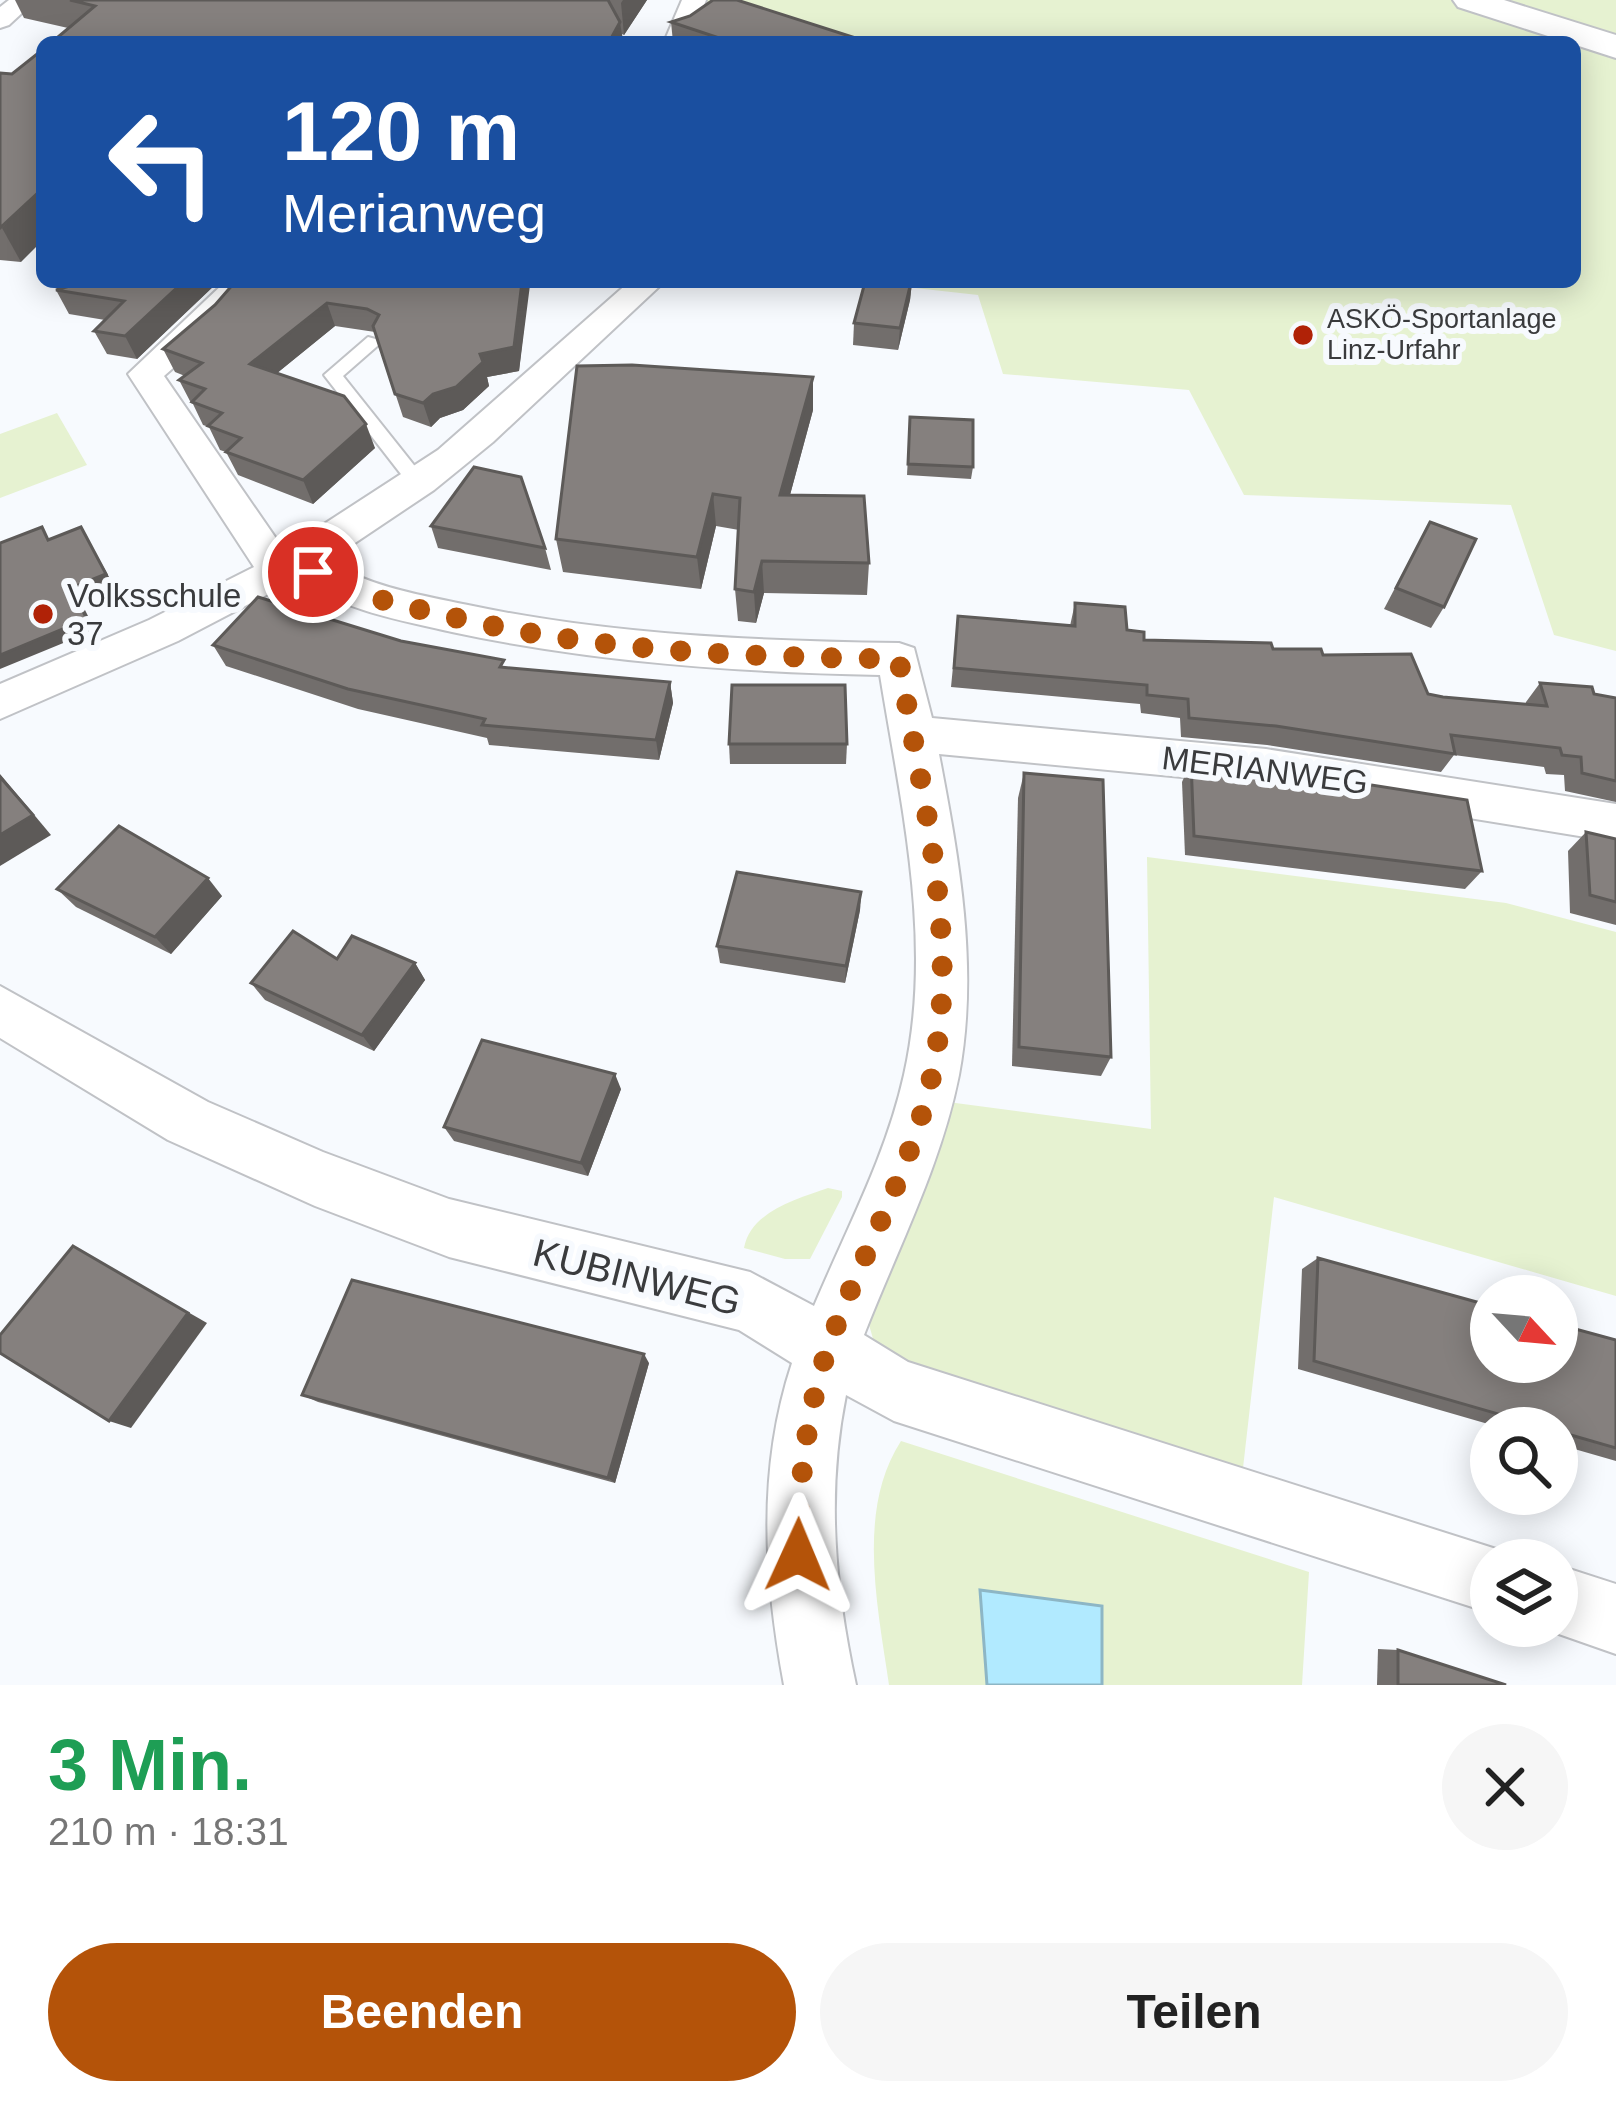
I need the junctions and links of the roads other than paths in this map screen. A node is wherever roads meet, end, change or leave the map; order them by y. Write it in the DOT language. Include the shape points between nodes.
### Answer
graph roads {
  1 [pos="24,0"];
  2 [pos="694,0"];
  3 [pos="1470,0"];
  4 [pos="0,20"];
  5 [pos="679,36"];
  6 [pos="1616,47"];
  7 [pos="237,288"];
  8 [pos="642,288"];
  9 [pos="374,340"];
  10 [pos="418,483"];
  11 [pos="288,565"];
  12 [pos="0,702"];
  13 [pos="911,734"];
  14 [pos="1616,823"];
  15 [pos="0,1010"];
  16 [pos="828,1347"];
  17 [pos="1470,1572"];
  18 [pos="1578,1607"];
  19 [pos="1616,1619"];
  20 [pos="820,1685"];
  1 -- 4 [label="street"];
  2 -- 5 [label="street"];
  3 -- 6 [label="street"];
  7 -- 11 [label="street" via="145,374"];
  8 -- 10 [label="street"];
  9 -- 10 [label="lane" via="333,375"];
  10 -- 11 [label="street"];
  11 -- 12 [label="street"];
  11 -- 13 [label="street" via="413,608 567,640 657,652 899,659"];
  13 -- 14 [label="street, MERIANWEG" via="1266,767"];
  13 -- 16 [label="street" via="943,950 942,1009 910,1151"];
  15 -- 16 [label="street, KUBINWEG" via="188,1121 315,1178 449,1228 750,1302"];
  16 -- 17 [label="street, KUBINWEG" via="894,1389"];
  16 -- 20 [label="street" via="799,1477 798,1555"];
  18 -- 19 [label="street"];
}
